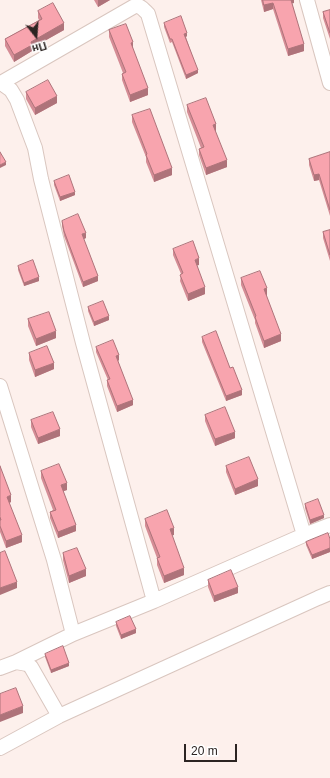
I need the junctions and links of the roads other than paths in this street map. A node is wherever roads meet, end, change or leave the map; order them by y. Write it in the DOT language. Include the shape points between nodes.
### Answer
graph roads {
  1 [pos="307,0"];
  2 [pos="0,83"];
  3 [pos="330,83"];
  4 [pos="0,386"];
  5 [pos="330,525"];
  6 [pos="304,535"];
  7 [pos="330,593"];
  8 [pos="154,601"];
  9 [pos="73,634"];
  10 [pos="16,662"];
  11 [pos="0,668"];
  12 [pos="59,716"];
  13 [pos="0,748"];
  1 -- 3 [label="street"];
  2 -- 6 [label="street" via="132,6 141,7 148,14"];
  2 -- 8 [label="street" via="11,90 17,100 35,148 85,351"];
  4 -- 9 [label="street" via="54,560"];
  5 -- 6 [label="street"];
  6 -- 8 [label="street"];
  7 -- 12 [label="street"];
  8 -- 9 [label="street"];
  9 -- 10 [label="street"];
  10 -- 11 [label="street"];
  10 -- 12 [label="street" via="31,667"];
  12 -- 13 [label="street"];
}
